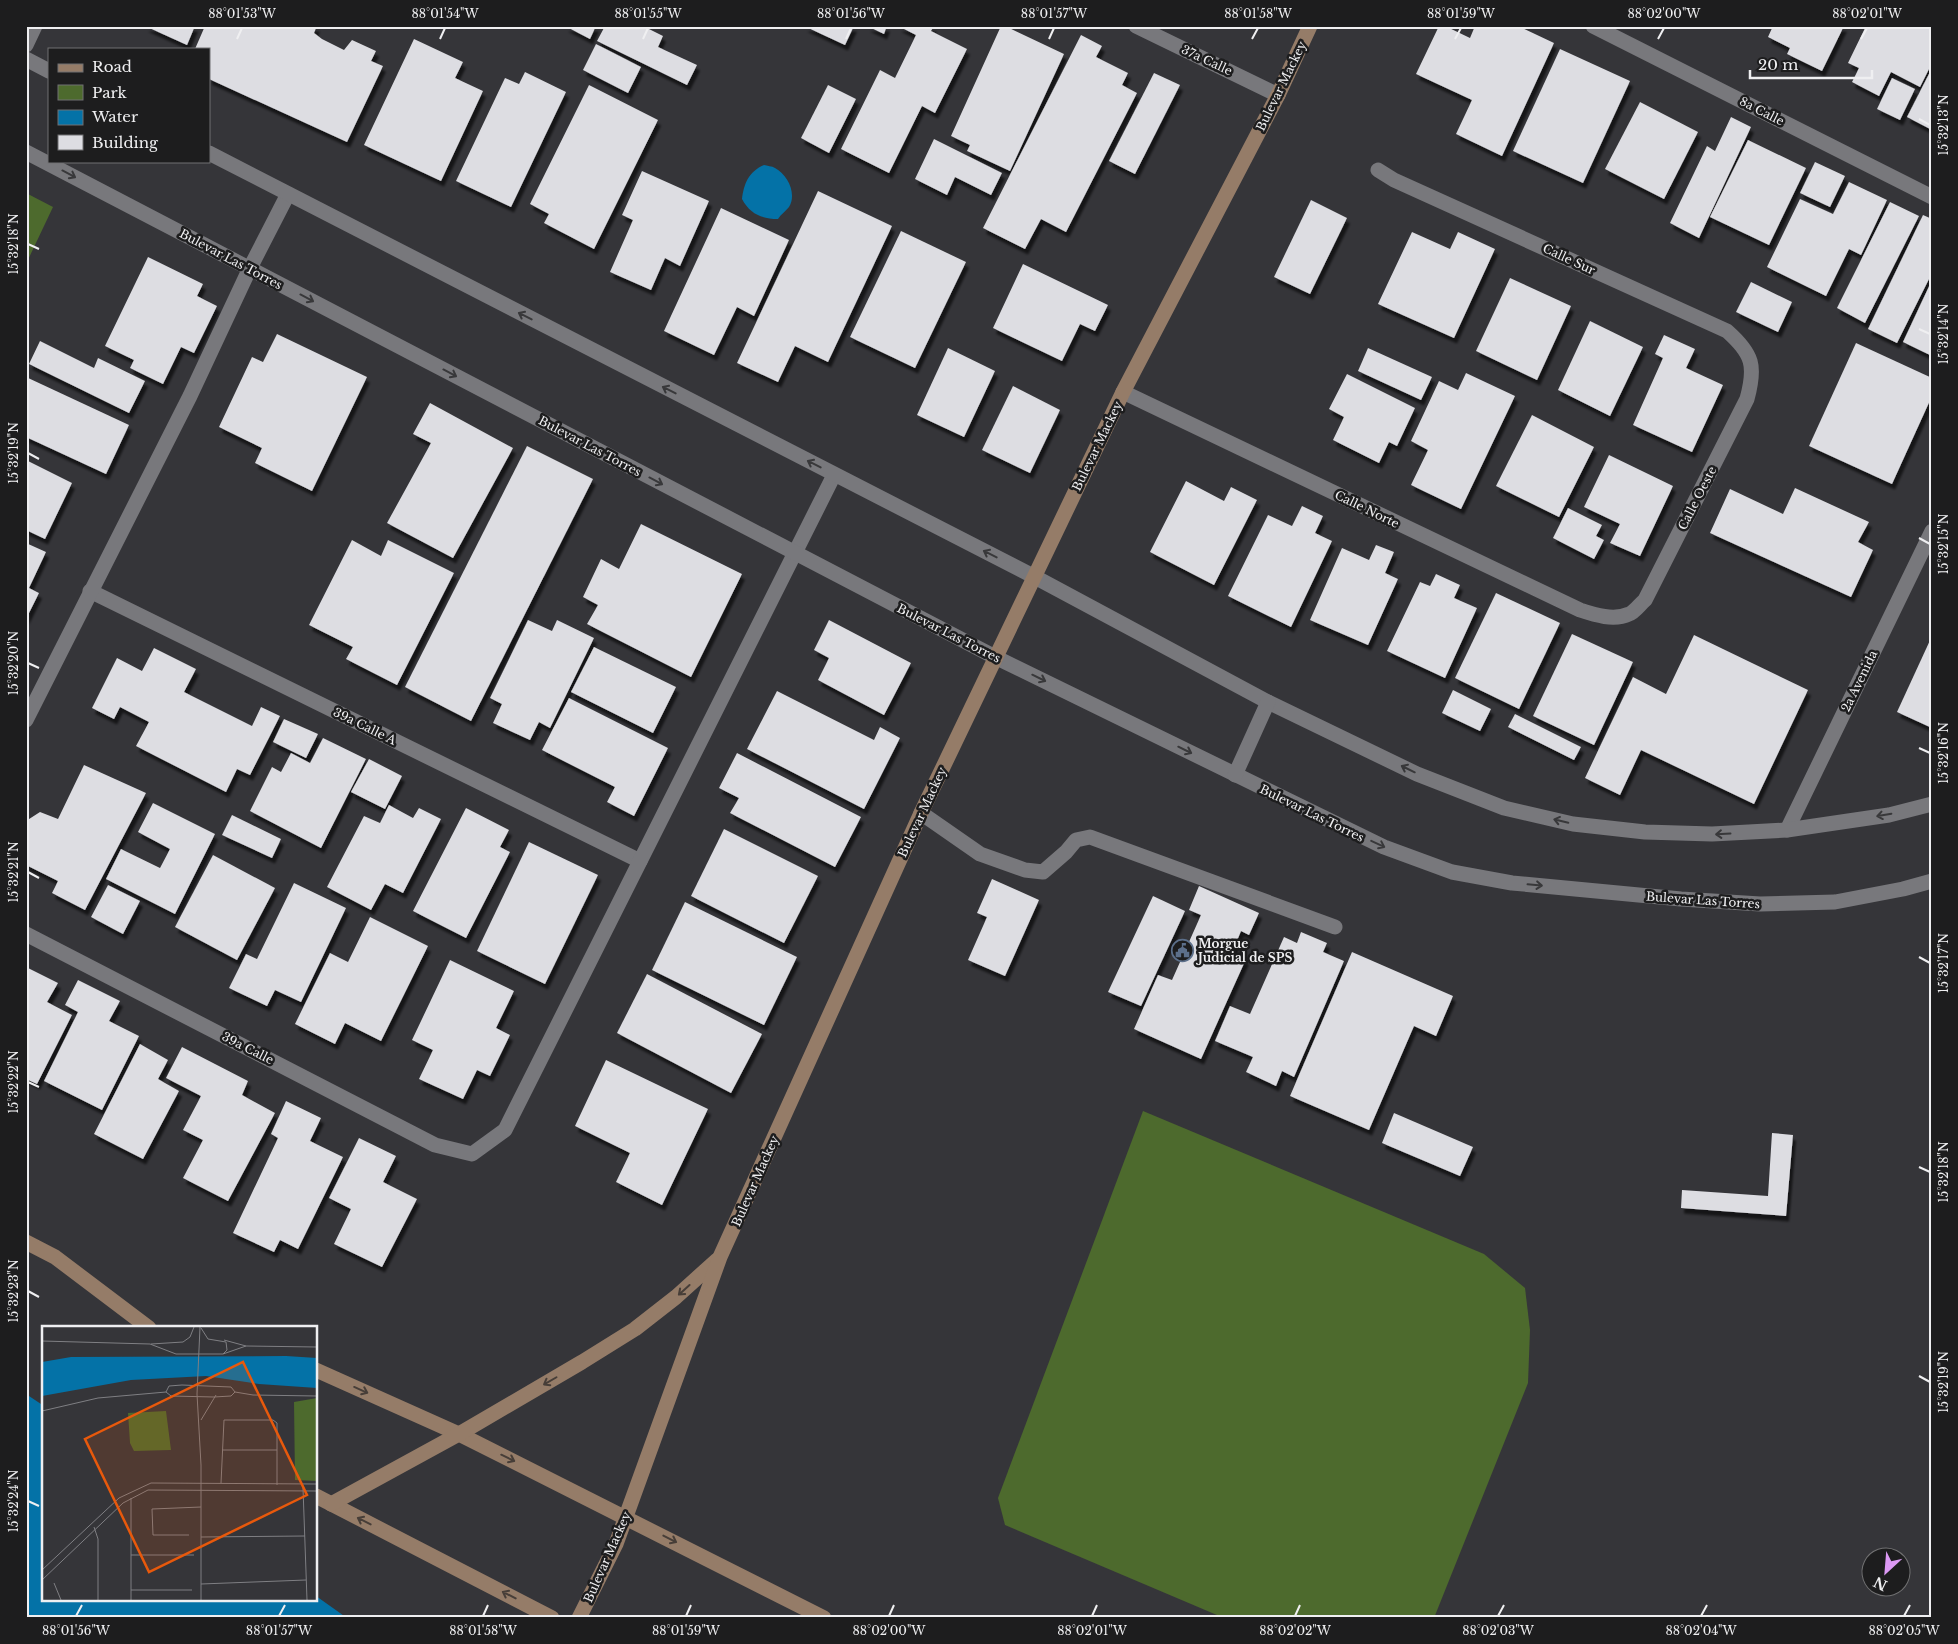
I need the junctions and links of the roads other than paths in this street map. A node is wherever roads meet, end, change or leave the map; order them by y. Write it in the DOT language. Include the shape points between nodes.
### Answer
graph roads {
  1 [pos="35,26"];
  2 [pos="1136,26"];
  3 [pos="1310,26"];
  4 [pos="1593,26"];
  5 [pos="26,45"];
  6 [pos="26,59"];
  7 [pos="48,70"];
  8 [pos="1278,95"];
  9 [pos="26,152"];
  10 [pos="210,154"];
  11 [pos="1378,170"];
  12 [pos="288,194"];
  13 [pos="1932,197"];
  14 [pos="250,268"];
  15 [pos="1750,360"];
  16 [pos="1123,392"];
  17 [pos="834,475"];
  18 [pos="1932,532"];
  19 [pos="796,554"];
  20 [pos="1033,576"];
  21 [pos="90,591"];
  22 [pos="1613,617"];
  23 [pos="995,657"];
  24 [pos="1268,702"];
  25 [pos="26,720"];
  26 [pos="1235,775"];
  27 [pos="1932,804"];
  28 [pos="921,813"];
  29 [pos="1787,830"];
  30 [pos="640,861"];
  31 [pos="1932,882"];
  32 [pos="1335,927"];
  33 [pos="26,934"];
  34 [pos="26,1242"];
  35 [pos="720,1257"];
  36 [pos="146,1326"];
  37 [pos="318,1371"];
  38 [pos="459,1434"];
  39 [pos="318,1497"];
  40 [pos="331,1504"];
  41 [pos="626,1517"];
  42 [pos="552,1618"];
  43 [pos="579,1618"];
  44 [pos="824,1618"];
  1 -- 5 [label="street"];
  2 -- 8 [label="street, 37a Calle"];
  3 -- 8 [label="main road, Bulevar Mackey"];
  4 -- 13 [label="street, 8a Calle"];
  6 -- 7 [label="street"];
  8 -- 16 [label="main road, Bulevar Mackey"];
  9 -- 14 [label="street, Bulevar Las Torres, one-way"];
  10 -- 12 [label="street"];
  11 -- 15 [label="street, Calle Sur" via="1727,331 1743,345"];
  12 -- 14 [label="street"];
  17 -- 12 [label="street, one-way"];
  14 -- 19 [label="street, Bulevar Las Torres, one-way"];
  14 -- 21 [label="street" via="190,396"];
  15 -- 22 [label="street, Calle Oeste" via="1753,378 1747,399 1644,600 1630,614"];
  16 -- 20 [label="main road, Bulevar Mackey"];
  16 -- 22 [label="street, Calle Norte" via="1580,610"];
  17 -- 19 [label="street"];
  20 -- 17 [label="street, one-way"];
  18 -- 29 [label="street, 2a Avenida"];
  19 -- 23 [label="street, Bulevar Las Torres"];
  19 -- 30 [label="street"];
  20 -- 23 [label="main road, Bulevar Mackey"];
  20 -- 24 [label="street"];
  21 -- 25 [label="street"];
  21 -- 30 [label="street, 39a Calle A"];
  23 -- 26 [label="street, Bulevar Las Torres, one-way"];
  23 -- 28 [label="main road, Bulevar Mackey"];
  24 -- 26 [label="street"];
  29 -- 24 [label="street, one-way" via="1712,834 1644,832 1573,824 1504,808 1417,774"];
  26 -- 31 [label="street, Bulevar Las Torres, one-way" via="1384,847 1452,872 1512,883 1760,904 1834,902"];
  27 -- 29 [label="street, one-way" via="1889,815"];
  28 -- 32 [label="street" via="980,854 1025,870 1043,872 1076,840 1090,837"];
  28 -- 35 [label="main road, Bulevar Mackey"];
  30 -- 33 [label="street, 39a Calle" via="505,1130 472,1154 435,1145"];
  34 -- 36 [label="main road" via="55,1257"];
  35 -- 38 [label="main road, one-way" via="635,1329"];
  35 -- 41 [label="main road, Bulevar Mackey"];
  37 -- 38 [label="main road, one-way"];
  38 -- 40 [label="main road"];
  38 -- 41 [label="main road, one-way"];
  39 -- 40 [label="main road"];
  42 -- 40 [label="main road, one-way"];
  41 -- 43 [label="main road, Bulevar Mackey"];
  41 -- 44 [label="main road, one-way"];
}
